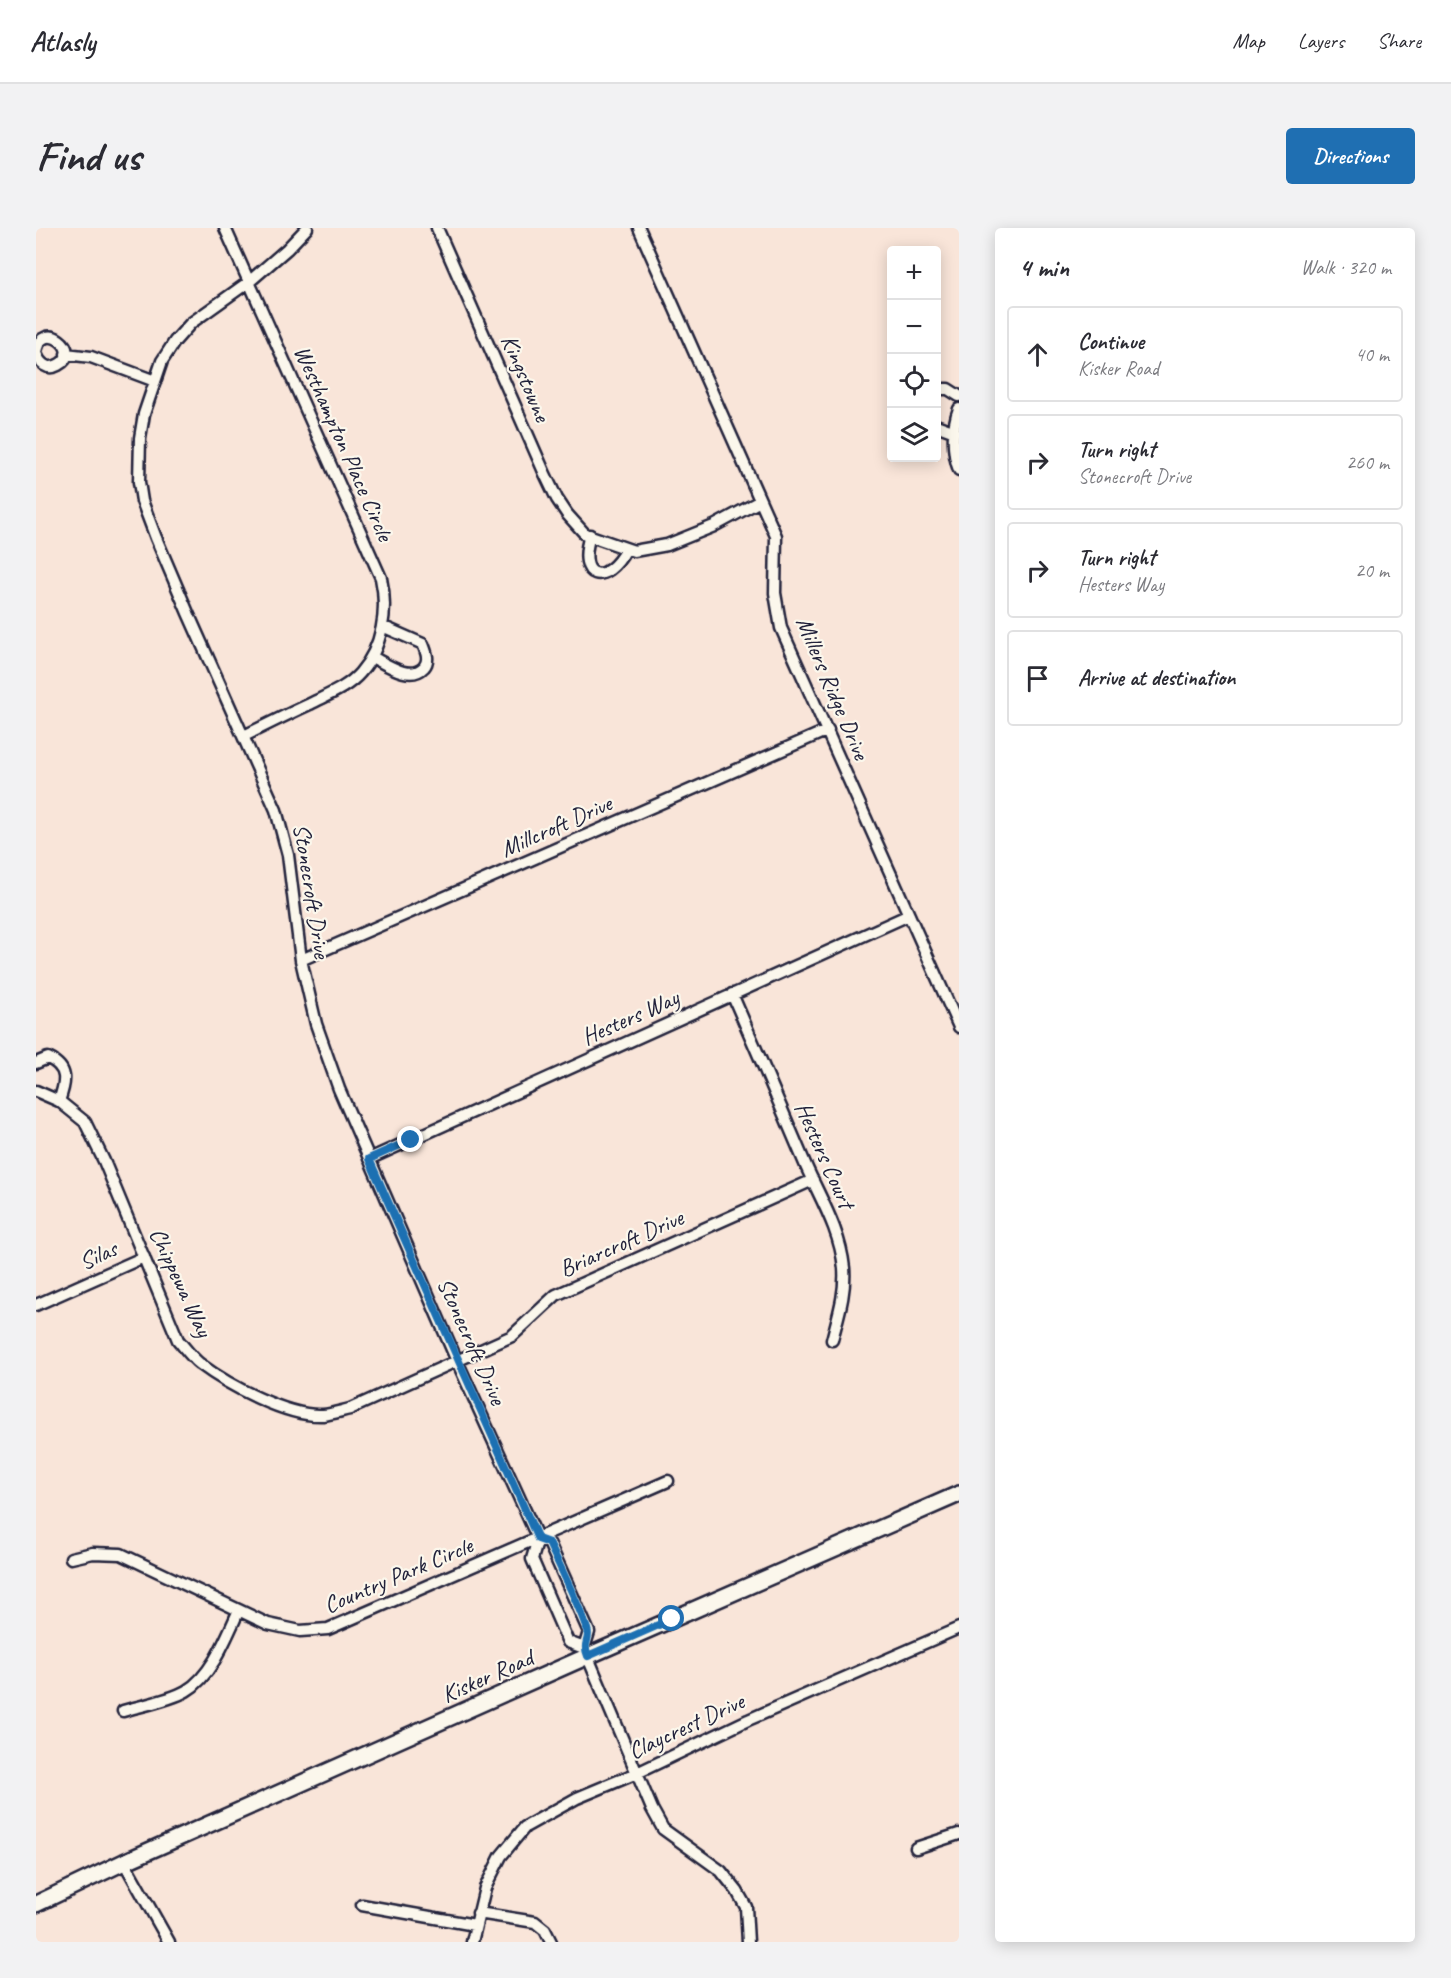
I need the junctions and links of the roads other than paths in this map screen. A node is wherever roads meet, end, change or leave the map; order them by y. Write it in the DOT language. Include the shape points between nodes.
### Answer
graph roads {
  1 [pos="225,228"];
  2 [pos="307,228"];
  3 [pos="437,228"];
  4 [pos="639,228"];
  5 [pos="249,281"];
  6 [pos="36,353"];
  7 [pos="66,354"];
  8 [pos="155,381"];
  9 [pos="941,389"];
  10 [pos="959,396"];
  11 [pos="959,409"];
  12 [pos="941,427"];
  13 [pos="955,432"];
  14 [pos="959,470"];
  15 [pos="760,501"];
  16 [pos="590,535"];
  17 [pos="626,549"];
  18 [pos="382,626"];
  19 [pos="372,657"];
  20 [pos="828,730"];
  21 [pos="244,736"];
  22 [pos="909,915"];
  23 [pos="301,960"];
  24 [pos="732,994"];
  25 [pos="959,1027"];
  26 [pos="36,1063"];
  27 [pos="36,1091"];
  28 [pos="59,1101"];
  29 [pos="369,1159"];
  30 [pos="813,1180"];
  31 [pos="144,1257"];
  32 [pos="36,1305"];
  33 [pos="832,1340"];
  34 [pos="457,1361"];
  35 [pos="668,1481"];
  36 [pos="959,1494"];
  37 [pos="538,1539"];
  38 [pos="71,1558"];
  39 [pos="239,1610"];
  40 [pos="959,1628"];
  41 [pos="586,1652"];
  42 [pos="123,1711"];
  43 [pos="637,1773"];
  44 [pos="959,1834"];
  45 [pos="916,1848"];
  46 [pos="124,1862"];
  47 [pos="36,1904"];
  48 [pos="362,1905"];
  49 [pos="478,1913"];
  50 [pos="475,1925"];
  51 [pos="169,1942"];
  52 [pos="472,1942"];
  53 [pos="551,1942"];
  54 [pos="748,1942"];
  1 -- 5 [label="street, Westhampton Place Circle"];
  2 -- 5 [label="street, Stonecroft Drive"];
  3 -- 16 [label="street, Kingstowne" via="557,499 585,534"];
  4 -- 15 [label="street, Millers Ridge Drive"];
  5 -- 8 [label="street, Stonecroft Drive" via="191,323 162,361"];
  5 -- 18 [label="street, Westhampton Place Circle" via="381,578 385,603"];
  6 -- 7 [label="street" via="39,362 52,367 61,363"];
  6 -- 7 [label="street" via="38,344 51,337 61,340"];
  7 -- 8 [label="street" via="91,357"];
  8 -- 21 [label="street, Stonecroft Drive" via="140,438 142,501"];
  9 -- 10 [label="street"];
  11 -- 13 [label="street"];
  12 -- 13 [label="street"];
  13 -- 14 [label="street"];
  15 -- 17 [label="street, Kingstowne" via="667,545"];
  15 -- 20 [label="street, Millers Ridge Drive" via="776,536 775,593 781,628"];
  16 -- 17 [label="street, Kingstowne"];
  16 -- 17 [label="street" via="585,559 592,573 612,569"];
  18 -- 19 [label="street, Westhampton Place Circle"];
  18 -- 19 [label="street" via="423,645 427,662 412,673"];
  19 -- 21 [label="street, Westhampton Place Circle" via="342,688"];
  20 -- 22 [label="street, Millers Ridge Drive"];
  20 -- 23 [label="street, Millcroft Drive"];
  21 -- 23 [label="street, Stonecroft Drive" via="276,810 288,855"];
  22 -- 24 [label="street, Hesters Way"];
  22 -- 25 [label="street, Millers Ridge Drive"];
  23 -- 29 [label="street, Stonecroft Drive" via="316,1024"];
  24 -- 29 [label="street, Hesters Way"];
  24 -- 30 [label="street, Hesters Court"];
  26 -- 28 [label="street" via="48,1058 62,1069 65,1085"];
  27 -- 28 [label="street, Chippewa Way"];
  28 -- 31 [label="street, Chippewa Way" via="85,1122"];
  29 -- 34 [label="street, Stonecroft Drive"];
  30 -- 33 [label="street, Hesters Court" via="839,1240 844,1269 843,1299"];
  30 -- 34 [label="street, Briarcroft Drive" via="555,1295 512,1336"];
  31 -- 32 [label="street, Silas"];
  31 -- 34 [label="street, Chippewa Way" via="178,1340 198,1362 257,1397 295,1411 323,1415 350,1409"];
  34 -- 37 [label="street, Stonecroft Drive"];
  35 -- 37 [label="street, Country Park Circle"];
  36 -- 41 [label="main road, Kisker Road"];
  37 -- 39 [label="street, Country Park Circle" via="328,1629 300,1631 268,1624"];
  37 -- 41 [label="street, Stonecroft Drive" via="549,1543 589,1632"];
  37 -- 41 [label="street, Stonecroft Drive" via="532,1559 568,1642"];
  38 -- 39 [label="street, Country Park Circle" via="93,1553 121,1554"];
  39 -- 42 [label="street" via="206,1673 186,1691"];
  40 -- 43 [label="street, Claycrest Drive"];
  41 -- 43 [label="street"];
  41 -- 46 [label="main road, Kisker Road"];
  43 -- 49 [label="street, Claycrest Drive" via="577,1798 525,1827 501,1856"];
  43 -- 54 [label="street" via="663,1829 721,1871 737,1891 746,1907"];
  44 -- 45 [label="street"];
  46 -- 47 [label="main road, Kisker Road"];
  46 -- 51 [label="street"];
  48 -- 50 [label="street"];
  49 -- 50 [label="street, Claycrest Drive"];
  49 -- 53 [label="street" via="535,1922"];
  50 -- 52 [label="street, Claycrest Drive"];
}
